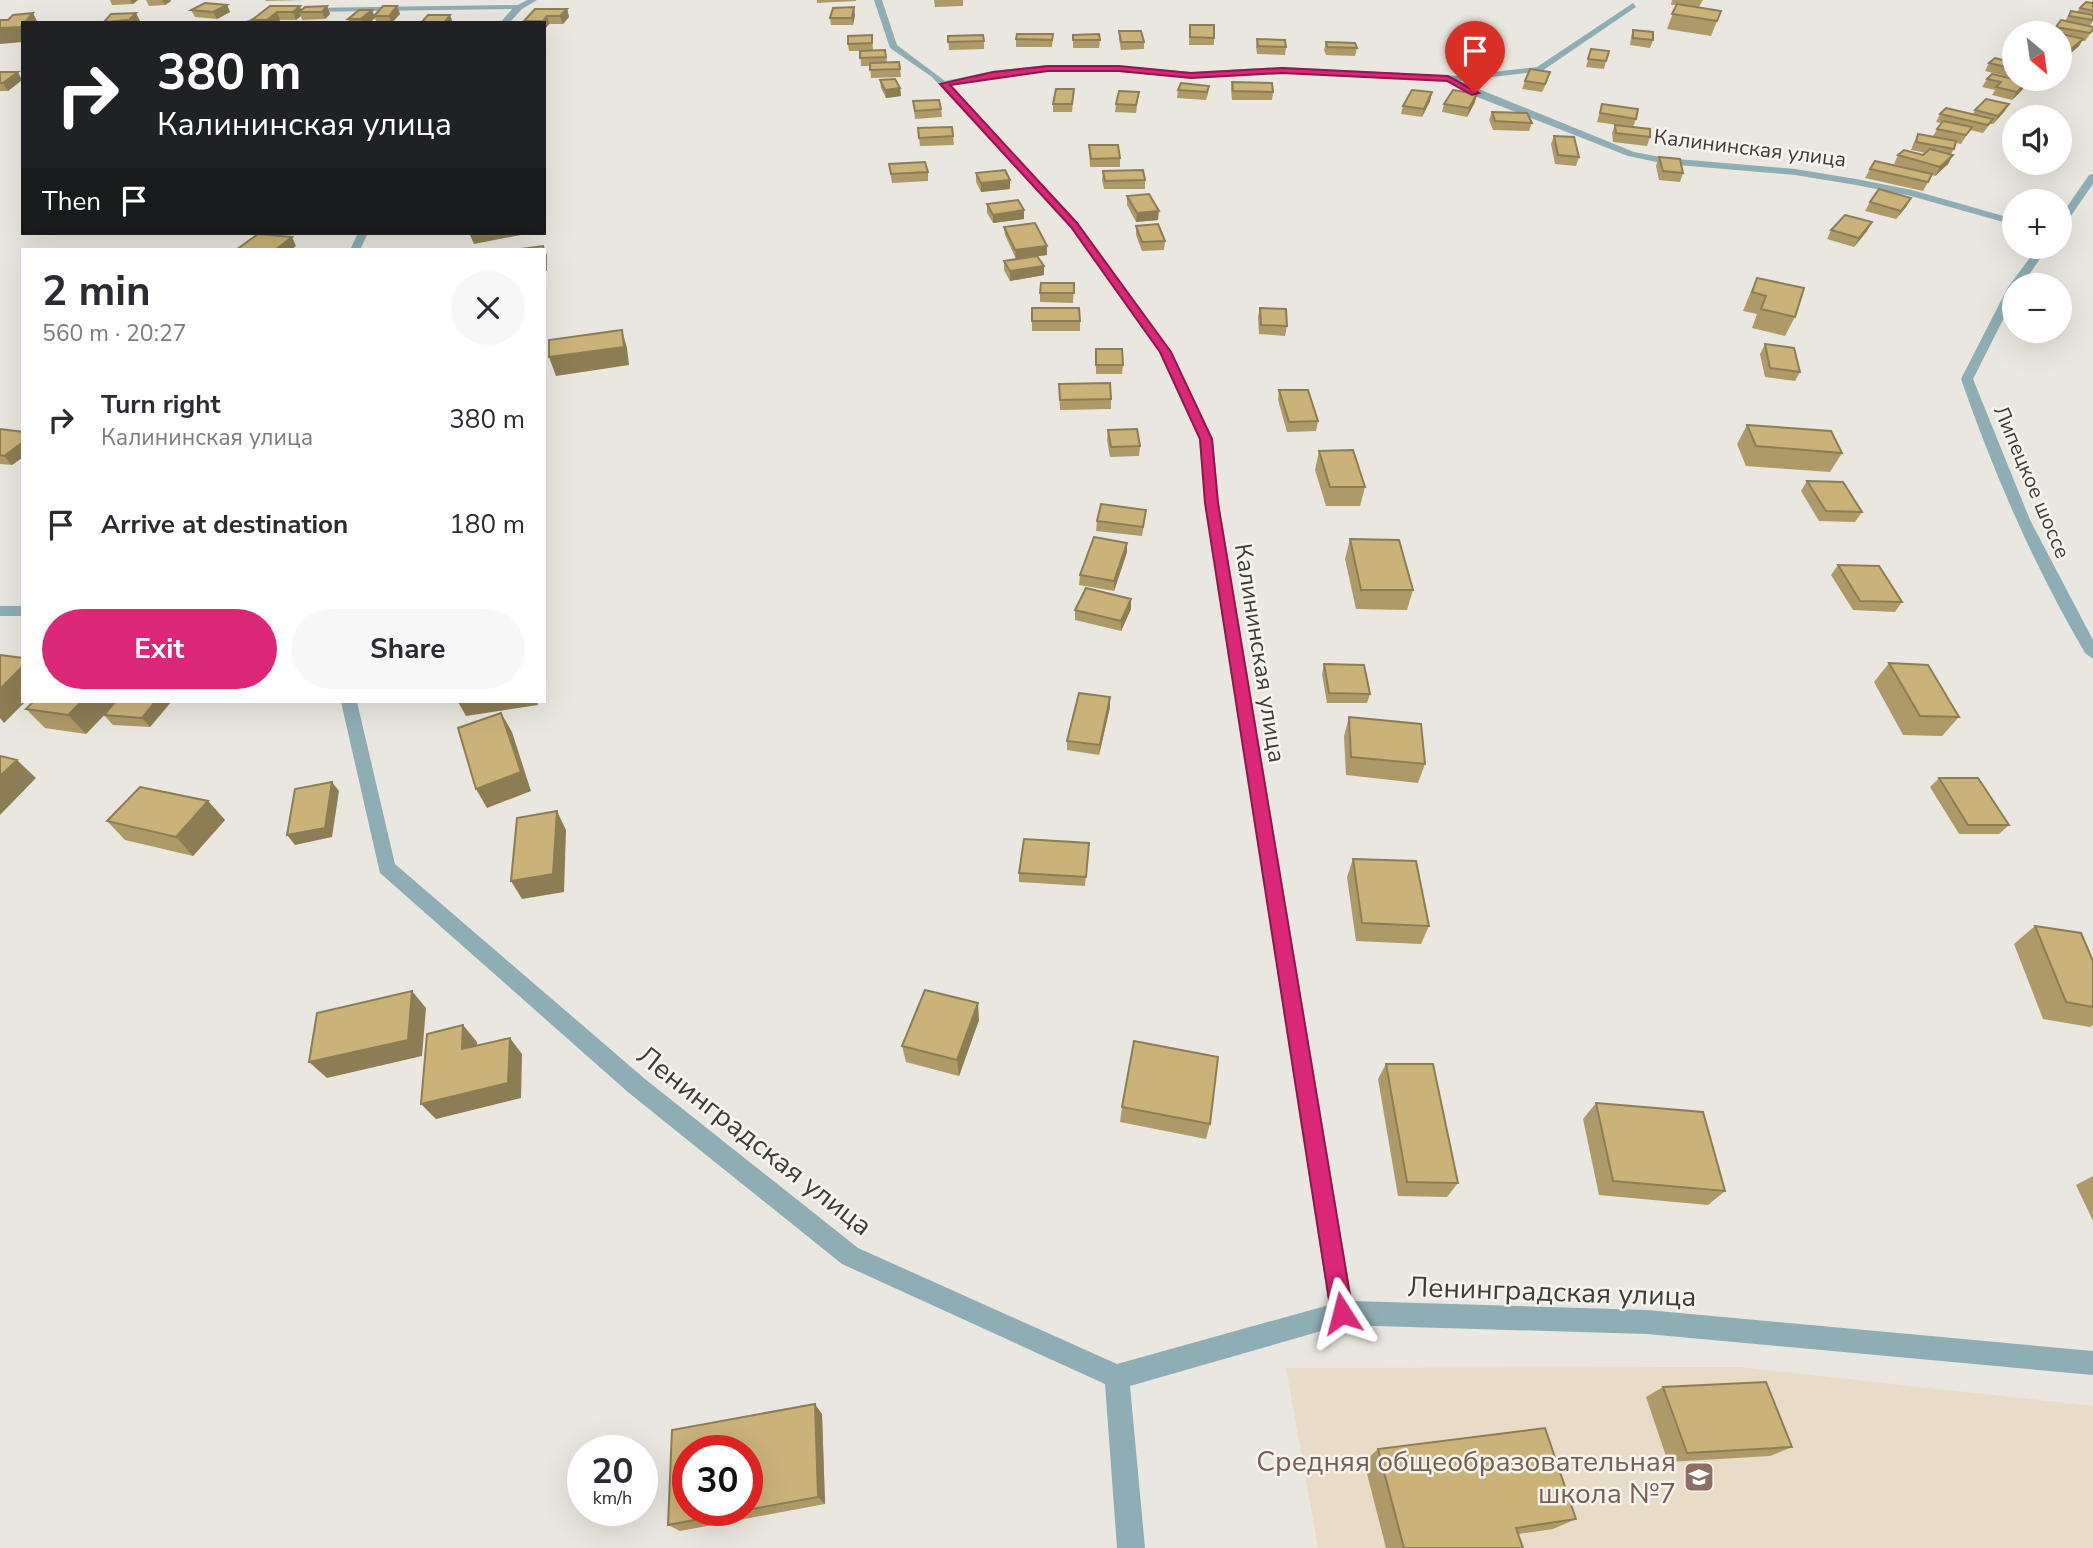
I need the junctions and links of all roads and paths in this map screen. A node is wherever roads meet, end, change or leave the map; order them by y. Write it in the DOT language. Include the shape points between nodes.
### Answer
graph roads {
  1 [pos="533,0"];
  2 [pos="878,0"];
  3 [pos="1633,5"];
  4 [pos="519,7"];
  5 [pos="285,10"];
  6 [pos="299,10"];
  7 [pos="250,21"];
  8 [pos="506,21"];
  9 [pos="1448,79"];
  10 [pos="944,84"];
  11 [pos="2093,177"];
  12 [pos="2072,207"];
  13 [pos="2002,219"];
  14 [pos="2002,311"];
  15 [pos="0,611"];
  16 [pos="21,611"];
  17 [pos="2093,653"];
  18 [pos="349,703"];
  19 [pos="1342,1313"];
  20 [pos="2093,1363"];
  21 [pos="1117,1377"];
  22 [pos="1131,1548"];
  1 -- 4 [label="street"];
  2 -- 10 [label="street, Калининская улица" via="893,46"];
  3 -- 9 [label="street, Калининская улица" via="1539,68"];
  4 -- 6 [label="street"];
  4 -- 8 [label="street"];
  5 -- 7 [label="street"];
  9 -- 10 [label="street, Калининская улица" via="1282,70 1191,75 1048,68"];
  9 -- 13 [label="street, Калининская улица" via="1631,154 1856,182"];
  10 -- 19 [label="street, Калининская улица" via="1074,225 1165,352 1206,439 1212,503"];
  11 -- 12 [label="street"];
  14 -- 17 [label="street, Липецкое шоссе" via="1967,379 1997,465 2059,598"];
  15 -- 16 [label="street"];
  18 -- 21 [label="street, Ленинградская улица" via="387,868 636,1086 850,1256"];
  19 -- 20 [label="street, Ленинградская улица" via="1647,1322"];
  19 -- 21 [label="street, Ленинградская улица"];
  21 -- 22 [label="street"];
}
